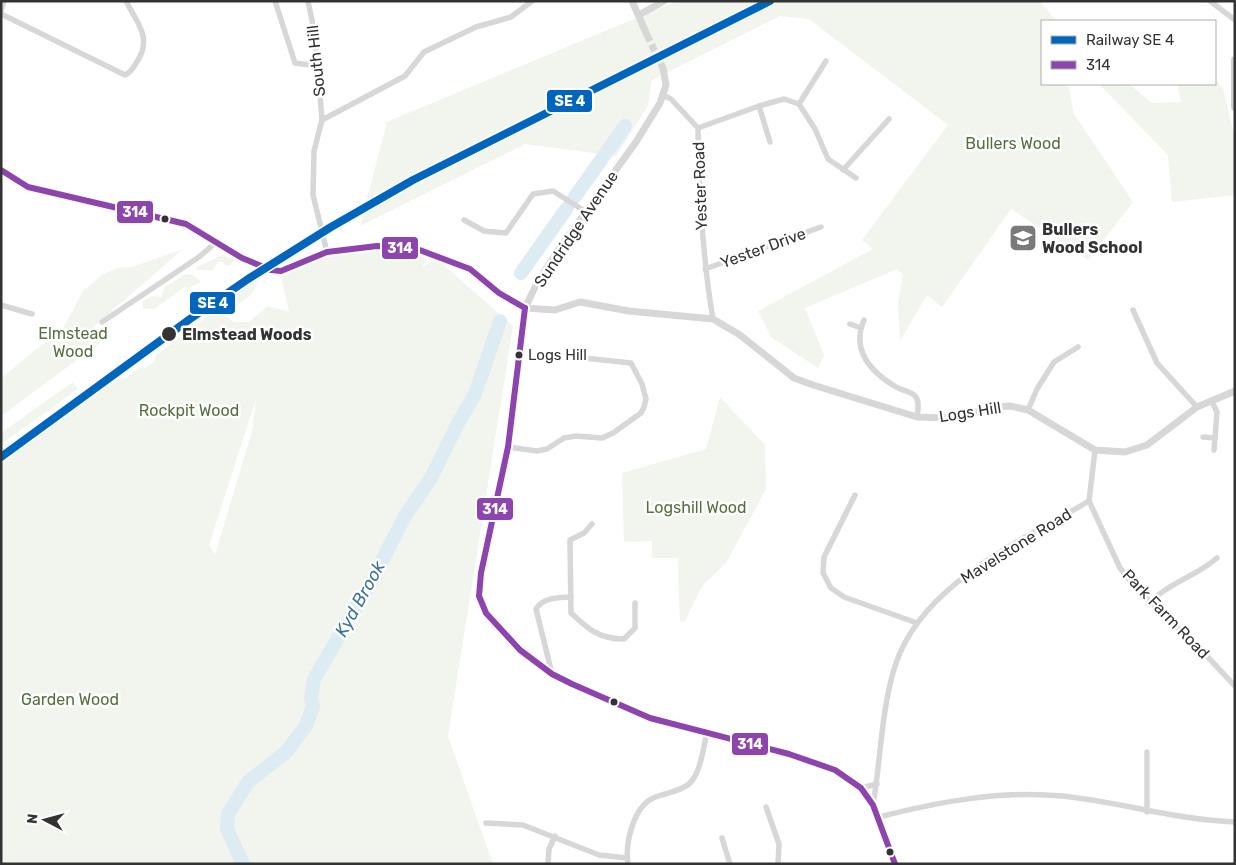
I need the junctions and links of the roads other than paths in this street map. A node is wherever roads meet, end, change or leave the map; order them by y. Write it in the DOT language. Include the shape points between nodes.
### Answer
graph roads {
  1 [pos="4,1"];
  2 [pos="126,1"];
  3 [pos="275,1"];
  4 [pos="308,1"];
  5 [pos="532,1"];
  6 [pos="632,1"];
  7 [pos="664,1"];
  8 [pos="1210,1"];
  9 [pos="654,3"];
  10 [pos="1,12"];
  11 [pos="639,15"];
  12 [pos="1235,20"];
  13 [pos="647,35"];
  14 [pos="1235,60"];
  15 [pos="826,61"];
  16 [pos="317,66"];
  17 [pos="663,68"];
  18 [pos="664,95"];
  19 [pos="799,104"];
  20 [pos="759,106"];
  21 [pos="1235,107"];
  22 [pos="889,119"];
  23 [pos="322,120"];
  24 [pos="698,128"];
  25 [pos="770,142"];
  26 [pos="1,170"];
  27 [pos="843,170"];
  28 [pos="856,178"];
  29 [pos="586,212"];
  30 [pos="464,220"];
  31 [pos="821,227"];
  32 [pos="216,243"];
  33 [pos="327,252"];
  34 [pos="705,269"];
  35 [pos="1,305"];
  36 [pos="525,308"];
  37 [pos="1133,310"];
  38 [pos="32,314"];
  39 [pos="713,318"];
  40 [pos="864,320"];
  41 [pos="102,322"];
  42 [pos="850,324"];
  43 [pos="861,328"];
  44 [pos="1078,347"];
  45 [pos="584,358"];
  46 [pos="1235,391"];
  47 [pos="1211,400"];
  48 [pos="1197,407"];
  49 [pos="1028,410"];
  50 [pos="917,417"];
  51 [pos="1203,437"];
  52 [pos="1215,438"];
  53 [pos="508,447"];
  54 [pos="1095,450"];
  55 [pos="1214,450"];
  56 [pos="855,495"];
  57 [pos="1089,501"];
  58 [pos="592,524"];
  59 [pos="1216,558"];
  60 [pos="571,597"];
  61 [pos="1150,602"];
  62 [pos="635,603"];
  63 [pos="918,623"];
  64 [pos="552,674"];
  65 [pos="1235,686"];
  66 [pos="707,733"];
  67 [pos="1147,752"];
  68 [pos="877,784"];
  69 [pos="861,788"];
  70 [pos="873,805"];
  71 [pos="766,807"];
  72 [pos="1147,812"];
  73 [pos="879,817"];
  74 [pos="1235,822"];
  75 [pos="486,823"];
  76 [pos="555,836"];
  77 [pos="722,838"];
  78 [pos="628,861"];
  79 [pos="548,864"];
  80 [pos="730,864"];
  81 [pos="778,864"];
  82 [pos="895,864"];
  1 -- 10 [label="street"];
  2 -- 10 [label="street" via="145,42 132,70 125,75"];
  3 -- 16 [label="street" via="295,63"];
  4 -- 16 [label="street, South Hill"];
  5 -- 23 [label="street" via="511,17 476,27 424,52 405,76"];
  6 -- 11 [label="street"];
  7 -- 9 [label="street"];
  8 -- 12 [label="street"];
  9 -- 11 [label="street"];
  11 -- 13 [label="street"];
  14 -- 21 [label="main road"];
  15 -- 19 [label="street"];
  16 -- 23 [label="street, South Hill"];
  17 -- 18 [label="street"];
  18 -- 24 [label="street, Yester Road" via="671,98"];
  18 -- 29 [label="street, Sundridge Avenue" via="636,142"];
  19 -- 20 [label="street" via="784,99"];
  19 -- 27 [label="street" via="828,159"];
  20 -- 24 [label="street"];
  20 -- 25 [label="street"];
  22 -- 27 [label="street"];
  23 -- 33 [label="street, South Hill" via="314,151 314,195"];
  24 -- 34 [label="street, Yester Road" via="699,203"];
  26 -- 32 [label="street" via="28,187 186,224"];
  27 -- 28 [label="street"];
  29 -- 30 [label="street" via="553,191 533,194 506,233 484,231"];
  29 -- 36 [label="street, Sundridge Avenue" via="546,269"];
  31 -- 34 [label="street, Yester Drive"];
  32 -- 33 [label="street" via="242,258 281,271"];
  32 -- 41 [label="street"];
  33 -- 36 [label="street" via="377,246 417,249 470,269 499,293"];
  34 -- 39 [label="street, Yester Road"];
  35 -- 38 [label="street"];
  36 -- 39 [label="street, Logs Hill" via="555,310 580,302 629,311"];
  36 -- 53 [label="street, Sundridge Avenue"];
  37 -- 48 [label="street" via="1157,363"];
  39 -- 50 [label="street, Logs Hill" via="747,340 794,378"];
  40 -- 43 [label="street"];
  42 -- 43 [label="street"];
  43 -- 50 [label="street" via="859,343 864,359 890,383 914,395 918,400"];
  44 -- 49 [label="street" via="1054,362"];
  45 -- 53 [label="street" via="631,363 646,398 641,413 602,438 570,437 537,451"];
  46 -- 47 [label="street, Logs Hill"];
  47 -- 48 [label="street, Logs Hill"];
  47 -- 52 [label="street" via="1217,412"];
  48 -- 54 [label="street, Logs Hill" via="1147,446 1125,452"];
  49 -- 50 [label="street, Logs Hill" via="1010,406 953,418"];
  49 -- 54 [label="street, Logs Hill"];
  51 -- 52 [label="street"];
  52 -- 55 [label="street"];
  53 -- 64 [label="street, Sundridge Avenue" via="479,596 486,613 504,635"];
  54 -- 57 [label="street"];
  56 -- 63 [label="street" via="824,557 823,573 831,588 844,596"];
  57 -- 61 [label="street, Park Farm Road" via="1120,568"];
  57 -- 63 [label="street, Mavelstone Road" via="986,561 960,580"];
  58 -- 60 [label="street" via="584,533 570,540"];
  59 -- 61 [label="street" via="1202,571 1164,589"];
  60 -- 62 [label="street" via="571,612 593,633 609,639 624,639 635,628"];
  60 -- 64 [label="street" via="545,601 536,609"];
  61 -- 65 [label="street, Park Farm Road"];
  63 -- 68 [label="street, Mavelstone Road" via="904,644 889,688"];
  64 -- 66 [label="street, Sundridge Avenue" via="650,718"];
  66 -- 69 [label="street, Sundridge Avenue" via="802,758 835,770"];
  66 -- 78 [label="street" via="699,766 688,785 654,798 637,813"];
  67 -- 72 [label="street"];
  68 -- 69 [label="street"];
  68 -- 70 [label="street, Mavelstone Road"];
  69 -- 70 [label="street, Sundridge Avenue"];
  70 -- 73 [label="street, Sundridge Avenue"];
  71 -- 81 [label="street" via="779,844"];
  72 -- 73 [label="street" via="1064,796 1030,794 958,800"];
  72 -- 74 [label="street" via="1198,821"];
  73 -- 82 [label="street, Sundridge Avenue"];
  75 -- 76 [label="street" via="523,825"];
  76 -- 78 [label="street" via="599,855"];
  76 -- 79 [label="street" via="549,849"];
  77 -- 80 [label="street"];
}
